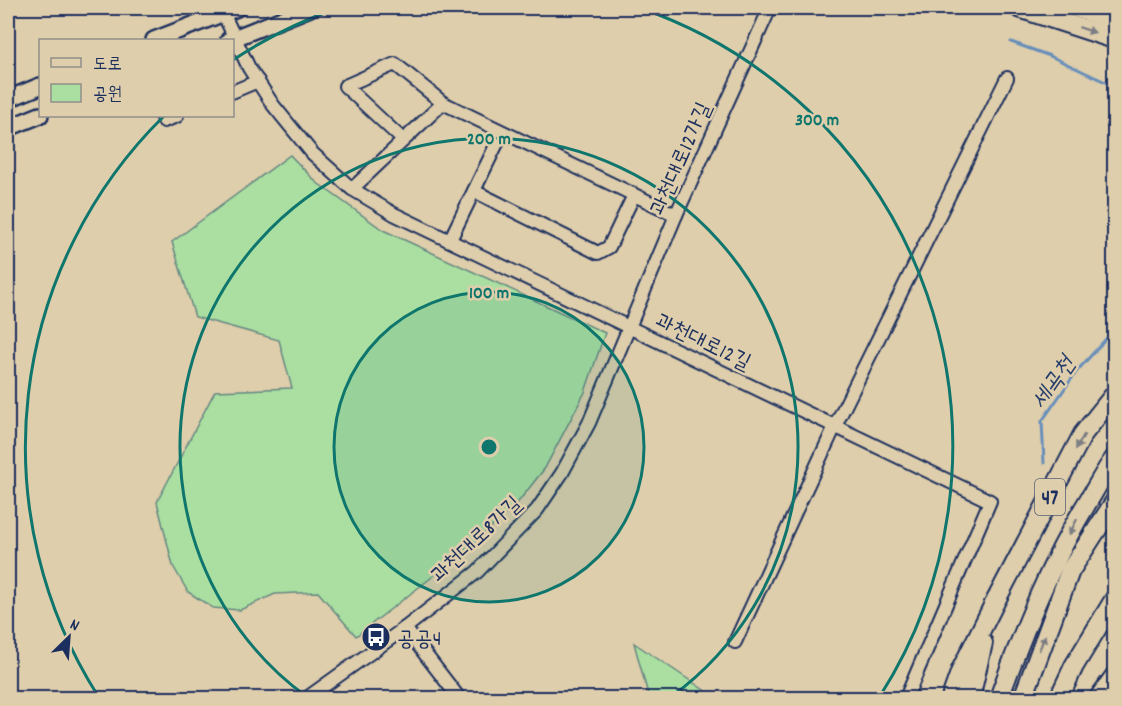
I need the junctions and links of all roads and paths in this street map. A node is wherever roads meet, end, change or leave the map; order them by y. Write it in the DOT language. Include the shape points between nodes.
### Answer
graph roads {
  1 [pos="310,8"];
  2 [pos="770,8"];
  3 [pos="1019,8"];
  4 [pos="1077,8"];
  5 [pos="230,10"];
  6 [pos="1114,21"];
  7 [pos="157,39"];
  8 [pos="232,39"];
  9 [pos="1114,39"];
  10 [pos="234,42"];
  11 [pos="1006,78"];
  12 [pos="258,81"];
  13 [pos="39,86"];
  14 [pos="234,91"];
  15 [pos="8,99"];
  16 [pos="443,103"];
  17 [pos="39,115"];
  18 [pos="162,117"];
  19 [pos="174,117"];
  20 [pos="8,128"];
  21 [pos="502,133"];
  22 [pos="403,140"];
  23 [pos="352,189"];
  24 [pos="474,191"];
  25 [pos="634,195"];
  26 [pos="676,215"];
  27 [pos="450,240"];
  28 [pos="628,327"];
  29 [pos="1114,395"];
  30 [pos="836,426"];
  31 [pos="1114,459"];
  32 [pos="1114,502"];
  33 [pos="1114,600"];
  34 [pos="994,604"];
  35 [pos="405,628"];
  36 [pos="735,642"];
  37 [pos="1114,672"];
  38 [pos="306,699"];
  39 [pos="459,699"];
  40 [pos="906,699"];
  41 [pos="951,699"];
  42 [pos="970,699"];
  43 [pos="999,699"];
  44 [pos="1023,699"];
  45 [pos="1059,699"];
  46 [pos="1095,699"];
  1 -- 8 [label="main road"];
  2 -- 26 [label="street, 과천대로12가길"];
  3 -- 9 [label="highway, one-way"];
  4 -- 6 [label="highway"];
  5 -- 7 [label="main road"];
  5 -- 8 [label="street, 과천대로12길"];
  10 -- 12 [label="street, 과천대로12길"];
  11 -- 30 [label="street"];
  12 -- 14 [label="street"];
  12 -- 23 [label="street, 과천대로12길" via="312,153"];
  13 -- 15 [label="main road"];
  16 -- 21 [label="street"];
  16 -- 22 [label="street"];
  16 -- 22 [label="street" via="395,64 345,86"];
  17 -- 20 [label="main road"];
  18 -- 19 [label="street" via="164,121"];
  21 -- 24 [label="street"];
  21 -- 25 [label="street"];
  22 -- 23 [label="street"];
  23 -- 27 [label="street, 과천대로12길"];
  24 -- 25 [label="street" via="598,253 609,247"];
  24 -- 27 [label="street"];
  25 -- 26 [label="street"];
  26 -- 28 [label="street, 과천대로12가길"];
  27 -- 28 [label="street, 과천대로12길"];
  28 -- 30 [label="street, 과천대로12길"];
  28 -- 35 [label="street, 과천대로8가길" via="589,423 537,510 477,572"];
  29 -- 34 [label="highway, 47, one-way" via="1083,434"];
  30 -- 36 [label="street"];
  30 -- 40 [label="street, 과천대로12길" via="990,501"];
  31 -- 43 [label="highway, one-way" via="1045,582"];
  44 -- 32 [label="highway, one-way" via="1070,571"];
  33 -- 45 [label="highway"];
  34 -- 41 [label="highway, 47"];
  34 -- 42 [label="highway"];
  35 -- 38 [label="street, 과천대로8가길"];
  35 -- 39 [label="street"];
  37 -- 46 [label="street"];
}
